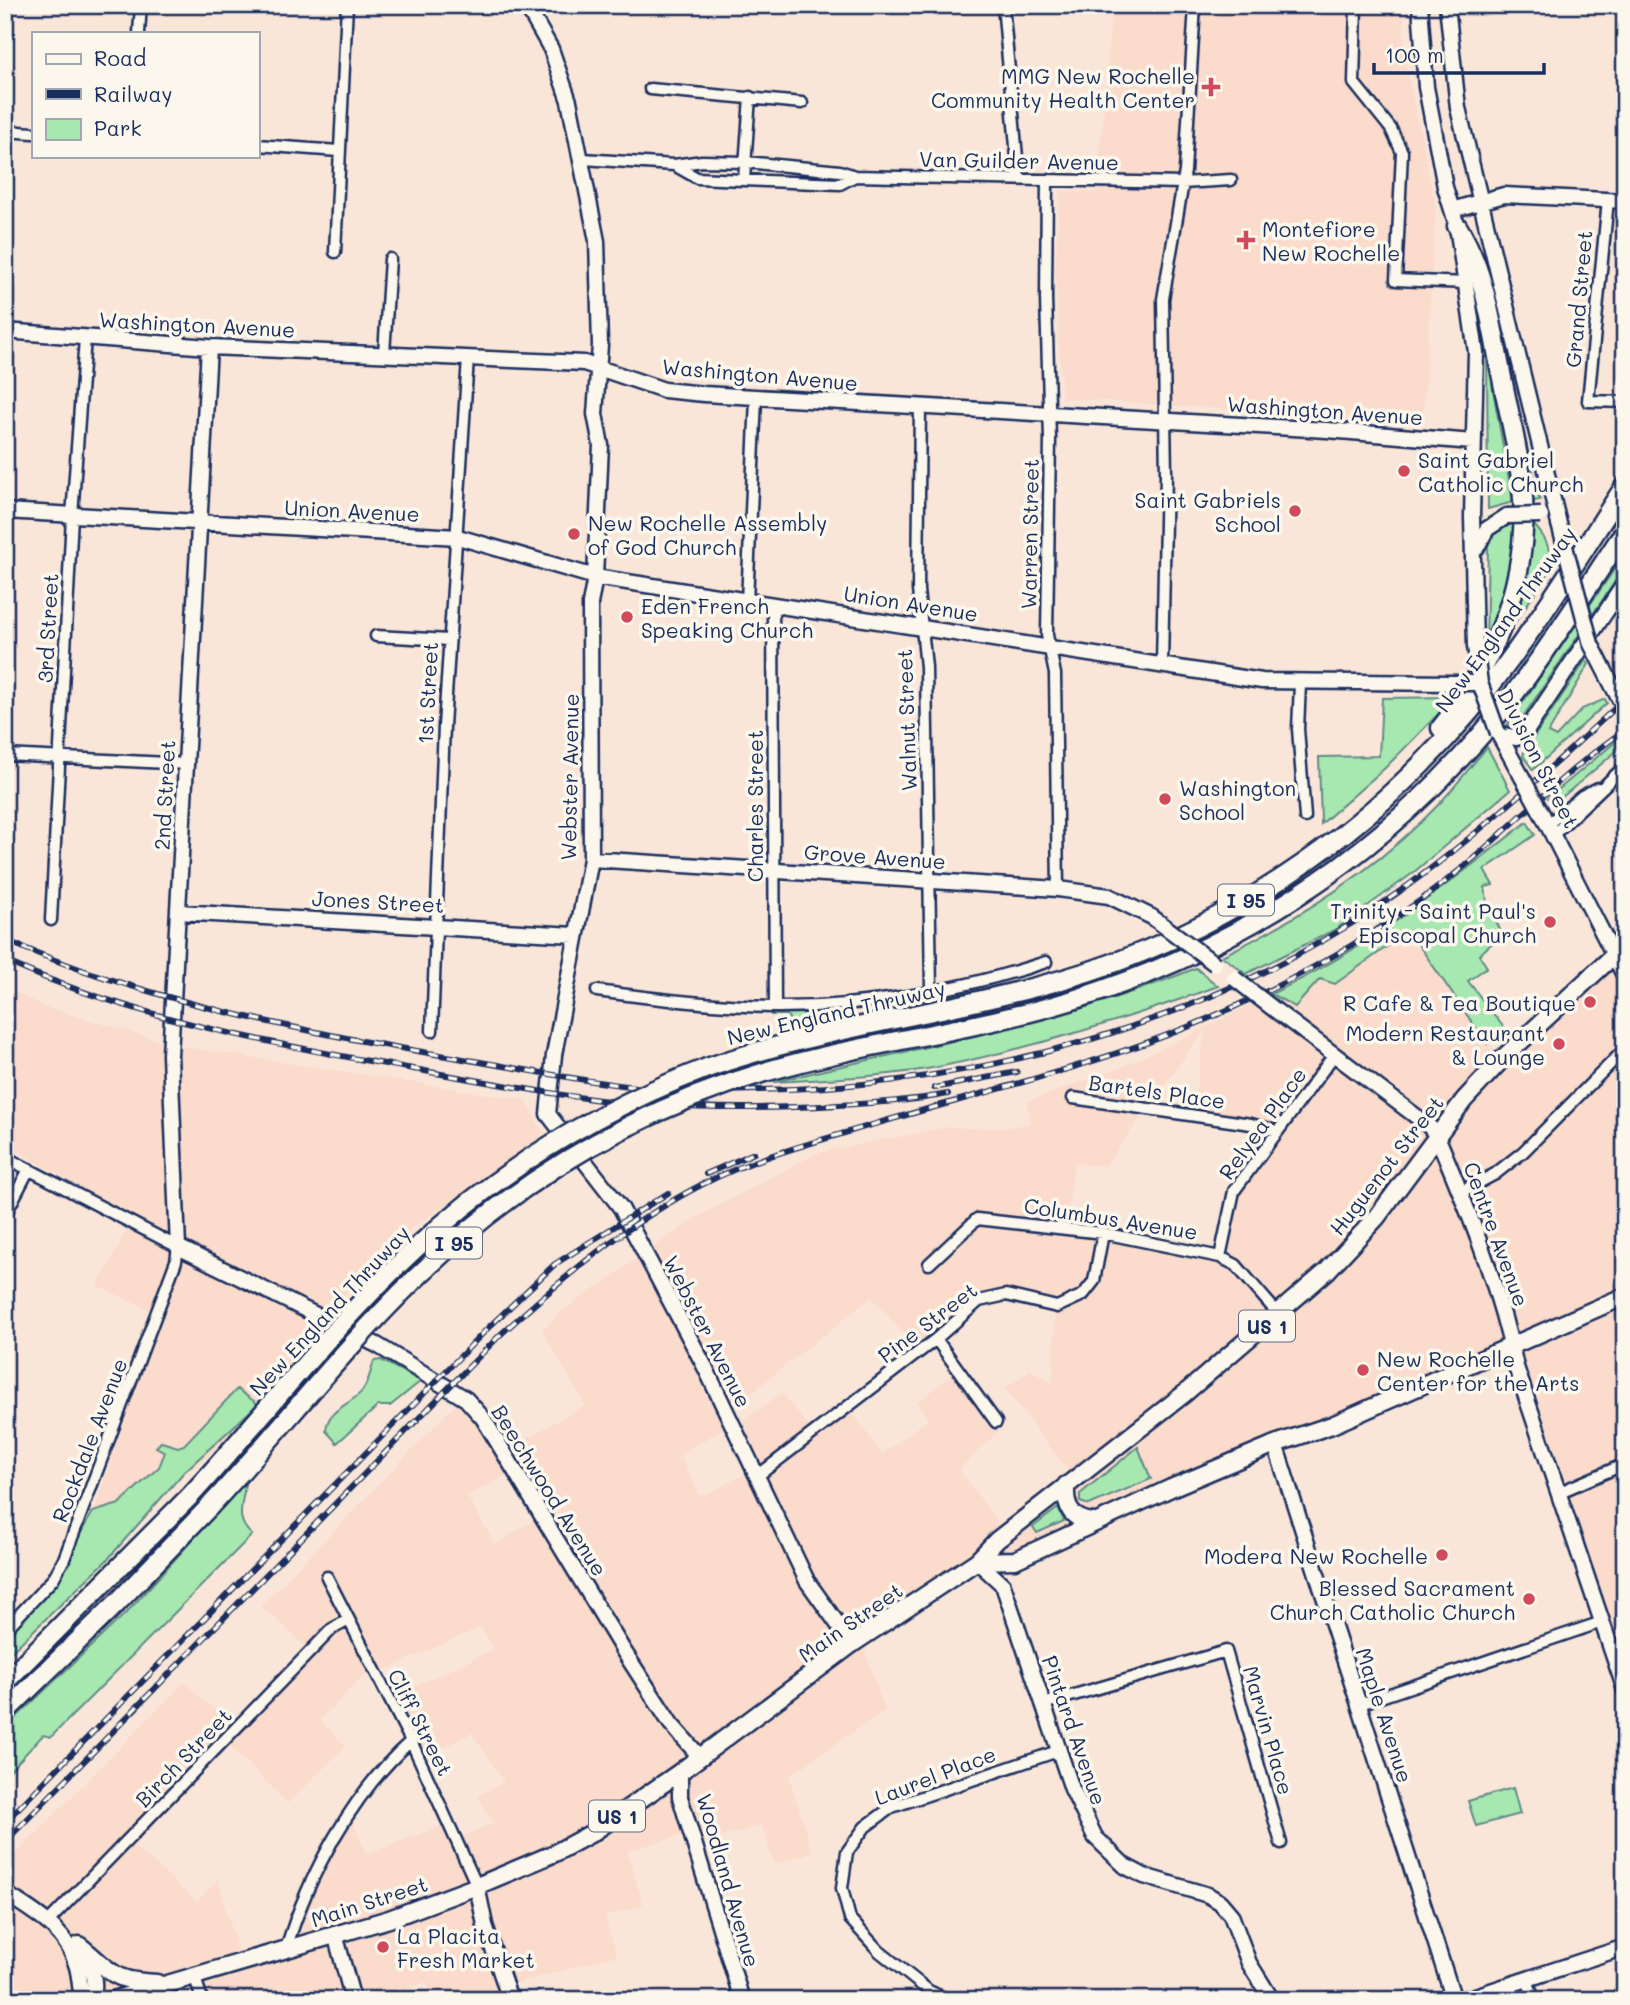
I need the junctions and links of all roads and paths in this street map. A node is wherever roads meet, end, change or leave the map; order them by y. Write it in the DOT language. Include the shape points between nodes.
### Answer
graph roads {
  1 [pos="141,5"];
  2 [pos="346,5"];
  3 [pos="526,5"];
  4 [pos="1003,5"];
  5 [pos="1195,5"];
  6 [pos="1356,5"];
  7 [pos="1420,5"];
  8 [pos="1447,5"];
  9 [pos="139,32"];
  10 [pos="650,89"];
  11 [pos="750,97"];
  12 [pos="802,103"];
  13 [pos="5,131"];
  14 [pos="32,134"];
  15 [pos="259,145"];
  16 [pos="339,151"];
  17 [pos="583,159"];
  18 [pos="745,162"];
  19 [pos="674,165"];
  20 [pos="855,176"];
  21 [pos="1019,179"];
  22 [pos="744,180"];
  23 [pos="1047,180"];
  24 [pos="1231,180"];
  25 [pos="1182,183"];
  26 [pos="1481,200"];
  27 [pos="1608,200"];
  28 [pos="1625,201"];
  29 [pos="1455,218"];
  30 [pos="335,252"];
  31 [pos="390,259"];
  32 [pos="1466,283"];
  33 [pos="5,331"];
  34 [pos="85,338"];
  35 [pos="209,347"];
  36 [pos="384,354"];
  37 [pos="468,358"];
  38 [pos="598,368"];
  39 [pos="755,398"];
  40 [pos="1625,402"];
  41 [pos="920,406"];
  42 [pos="1050,415"];
  43 [pos="1165,420"];
  44 [pos="1473,442"];
  45 [pos="1625,486"];
  46 [pos="5,511"];
  47 [pos="72,516"];
  48 [pos="1559,522"];
  49 [pos="200,523"];
  50 [pos="1625,531"];
  51 [pos="458,537"];
  52 [pos="1475,551"];
  53 [pos="595,577"];
  54 [pos="1625,583"];
  55 [pos="747,602"];
  56 [pos="773,605"];
  57 [pos="920,627"];
  58 [pos="376,636"];
  59 [pos="449,640"];
  60 [pos="1050,647"];
  61 [pos="1162,664"];
  62 [pos="1480,683"];
  63 [pos="1300,684"];
  64 [pos="1625,710"];
  65 [pos="1498,733"];
  66 [pos="5,755"];
  67 [pos="61,758"];
  68 [pos="188,764"];
  69 [pos="1625,766"];
  70 [pos="1385,799"];
  71 [pos="1305,817"];
  72 [pos="1548,824"];
  73 [pos="591,859"];
  74 [pos="772,870"];
  75 [pos="930,880"];
  76 [pos="1058,889"];
  77 [pos="178,912"];
  78 [pos="1152,917"];
  79 [pos="51,920"];
  80 [pos="434,925"];
  81 [pos="575,934"];
  82 [pos="1620,949"];
  83 [pos="1046,962"];
  84 [pos="1625,977"];
  85 [pos="931,990"];
  86 [pos="597,991"];
  87 [pos="775,1007"];
  88 [pos="432,1031"];
  89 [pos="1625,1049"];
  90 [pos="1334,1055"];
  91 [pos="1073,1098"];
  92 [pos="1277,1131"];
  93 [pos="1437,1136"];
  94 [pos="5,1157"];
  95 [pos="29,1169"];
  96 [pos="1461,1192"];
  97 [pos="5,1215"];
  98 [pos="1103,1233"];
  99 [pos="178,1247"];
  100 [pos="1220,1257"];
  101 [pos="929,1265"];
  102 [pos="1625,1296"];
  103 [pos="1279,1315"];
  104 [pos="936,1339"];
  105 [pos="1512,1347"];
  106 [pos="996,1422"];
  107 [pos="1275,1444"];
  108 [pos="1625,1464"];
  109 [pos="756,1477"];
  110 [pos="1066,1485"];
  111 [pos="1560,1492"];
  112 [pos="1093,1522"];
  113 [pos="976,1561"];
  114 [pos="327,1577"];
  115 [pos="347,1621"];
  116 [pos="1602,1622"];
  117 [pos="5,1630"];
  118 [pos="852,1644"];
  119 [pos="5,1682"];
  120 [pos="1624,1686"];
  121 [pos="1043,1704"];
  122 [pos="1360,1704"];
  123 [pos="5,1712"];
  124 [pos="411,1741"];
  125 [pos="1058,1751"];
  126 [pos="699,1757"];
  127 [pos="680,1772"];
  128 [pos="1281,1843"];
  129 [pos="477,1886"];
  130 [pos="5,1893"];
  131 [pos="48,1922"];
  132 [pos="335,1934"];
  133 [pos="72,1942"];
  134 [pos="1625,1947"];
  135 [pos="286,1949"];
  136 [pos="195,1977"];
  137 [pos="1527,1979"];
  138 [pos="173,1983"];
  139 [pos="932,1995"];
  140 [pos="82,2000"];
  141 [pos="90,2000"];
  142 [pos="113,2000"];
  143 [pos="202,2000"];
  144 [pos="353,2000"];
  145 [pos="509,2000"];
  146 [pos="742,2000"];
  147 [pos="948,2000"];
  148 [pos="1272,2000"];
  149 [pos="1454,2000"];
  150 [pos="1463,2000"];
  151 [pos="1534,2000"];
  1 -- 9 [label="street"];
  2 -- 16 [label="street"];
  3 -- 17 [label="street, Webster Avenue" via="551,49"];
  4 -- 21 [label="street"];
  5 -- 25 [label="street"];
  6 -- 32 [label="street" via="1354,83 1391,129 1402,152 1396,281"];
  7 -- 29 [label="street, Division Street" via="1426,87"];
  8 -- 26 [label="street" via="1457,104"];
  10 -- 11 [label="street"];
  11 -- 12 [label="street"];
  11 -- 18 [label="street"];
  13 -- 14 [label="street"];
  15 -- 16 [label="street"];
  16 -- 30 [label="street"];
  17 -- 19 [label="street, Van Guilder Avenue"];
  17 -- 38 [label="street, Webster Avenue" via="597,240"];
  18 -- 19 [label="street, Van Guilder Avenue"];
  18 -- 20 [label="street, Van Guilder Avenue"];
  18 -- 22 [label="street"];
  19 -- 22 [label="street, Van Guilder Avenue" via="697,178"];
  20 -- 21 [label="street, Van Guilder Avenue"];
  20 -- 22 [label="street, Van Guilder Avenue" via="840,184"];
  21 -- 23 [label="street, Van Guilder Avenue"];
  23 -- 25 [label="street, Van Guilder Avenue"];
  23 -- 42 [label="street, Warren Street"];
  24 -- 25 [label="street, Van Guilder Avenue"];
  25 -- 43 [label="street" via="1163,299"];
  26 -- 27 [label="street" via="1504,195"];
  26 -- 29 [label="street"];
  26 -- 48 [label="street"];
  27 -- 28 [label="street"];
  27 -- 40 [label="street, Grand Street" via="1588,401"];
  29 -- 32 [label="street, Division Street"];
  29 -- 70 [label="highway" via="1478,264 1492,329 1520,473 1522,544 1512,598 1491,654 1447,722"];
  31 -- 36 [label="street"];
  32 -- 44 [label="street, Division Street" via="1476,352"];
  33 -- 34 [label="street, Washington Avenue"];
  34 -- 35 [label="street, Washington Avenue"];
  34 -- 47 [label="street, 3rd Street"];
  35 -- 36 [label="street, Washington Avenue"];
  35 -- 49 [label="street, 2nd Street"];
  36 -- 37 [label="street, Washington Avenue"];
  37 -- 38 [label="street, Washington Avenue" via="583,363"];
  37 -- 51 [label="street, 1st Street"];
  38 -- 39 [label="street, Washington Avenue" via="664,390"];
  38 -- 53 [label="street, Webster Avenue" via="595,414 601,445"];
  39 -- 41 [label="street, Washington Avenue"];
  39 -- 55 [label="street"];
  41 -- 42 [label="street, Washington Avenue"];
  41 -- 57 [label="street, Walnut Street"];
  42 -- 43 [label="street, Washington Avenue"];
  42 -- 60 [label="street, Warren Street"];
  43 -- 44 [label="street, Washington Avenue"];
  43 -- 61 [label="street"];
  44 -- 52 [label="street, Division Street"];
  45 -- 70 [label="highway, New England Thruway / I 95" via="1497,677 1444,741"];
  46 -- 47 [label="street, Union Avenue"];
  47 -- 49 [label="street, Union Avenue"];
  47 -- 67 [label="street, 3rd Street"];
  48 -- 52 [label="street, bridge" via="1541,515 1507,516 1487,529"];
  48 -- 64 [label="street, bridge" via="1591,644"];
  49 -- 51 [label="street, Union Avenue"];
  49 -- 68 [label="street, 2nd Street"];
  50 -- 123 [label="highway, New England Thruway / I 95, bridge" via="1532,668 1455,765 1364,849 1296,898 1186,959 1097,992 991,1021 828,1055 690,1098 615,1132 544,1174 476,1224 379,1316 209,1507"];
  51 -- 53 [label="street, Union Avenue"];
  51 -- 59 [label="street, 1st Street"];
  52 -- 62 [label="street, Division Street, bridge" via="1475,646"];
  53 -- 55 [label="street, Union Avenue"];
  53 -- 73 [label="street, Webster Avenue" via="590,604"];
  54 -- 65 [label="street" via="1523,736"];
  55 -- 56 [label="street, Union Avenue"];
  56 -- 57 [label="street, Union Avenue"];
  56 -- 74 [label="street, Charles Street"];
  57 -- 60 [label="street, Union Avenue"];
  57 -- 75 [label="street, Walnut Street" via="926,667"];
  58 -- 59 [label="street"];
  59 -- 80 [label="street, 1st Street"];
  60 -- 61 [label="street, Union Avenue"];
  60 -- 76 [label="street, Warren Street" via="1055,674"];
  61 -- 63 [label="street, Union Avenue"];
  62 -- 63 [label="street, Union Avenue, bridge"];
  62 -- 65 [label="street, Division Street, bridge"];
  63 -- 71 [label="street" via="1298,729"];
  65 -- 72 [label="street, Division Street, bridge"];
  66 -- 67 [label="street"];
  67 -- 68 [label="street"];
  67 -- 79 [label="street, 3rd Street"];
  68 -- 77 [label="street, 2nd Street"];
  69 -- 72 [label="street"];
  70 -- 119 [label="highway, New England Thruway / I 95, bridge" via="1288,875 1217,917 1143,952 1025,990 823,1034 707,1068 632,1100 559,1139 459,1210 369,1295 191,1495"];
  72 -- 82 [label="street, Division Street"];
  73 -- 74 [label="street, Grove Avenue"];
  73 -- 81 [label="street, Webster Avenue"];
  74 -- 75 [label="street, Grove Avenue"];
  74 -- 87 [label="street, Charles Street"];
  75 -- 76 [label="street, Grove Avenue"];
  75 -- 85 [label="street, Walnut Street"];
  76 -- 78 [label="street, Grove Avenue" via="1109,896"];
  77 -- 80 [label="street, Jones Street"];
  77 -- 99 [label="street, 2nd Street" via="170,1055"];
  78 -- 90 [label="street, Centre Avenue, bridge"];
  80 -- 81 [label="street, Jones Street"];
  80 -- 88 [label="street, 1st Street"];
  81 -- 109 [label="street, Webster Avenue" via="548,1114 621,1208 705,1367"];
  82 -- 84 [label="street, Division Street"];
  82 -- 93 [label="main road, Huguenot Street / US 1" via="1504,1057"];
  83 -- 85 [label="street"];
  85 -- 87 [label="street"];
  86 -- 87 [label="street" via="691,1003"];
  89 -- 96 [label="street" via="1523,1152"];
  90 -- 92 [label="street, Relyea Place"];
  90 -- 93 [label="street, Centre Avenue"];
  91 -- 92 [label="street, Bartels Place"];
  92 -- 100 [label="street, Relyea Place" via="1234,1191"];
  93 -- 96 [label="street, Centre Avenue"];
  93 -- 103 [label="main road, Huguenot Street / US 1" via="1377,1217"];
  94 -- 95 [label="street, Beechwood Avenue"];
  95 -- 97 [label="street"];
  95 -- 99 [label="street, Beechwood Avenue"];
  96 -- 105 [label="street, Centre Avenue"];
  98 -- 100 [label="street, Columbus Avenue"];
  98 -- 101 [label="street, Columbus Avenue" via="977,1219"];
  98 -- 104 [label="street, Pine Street" via="1094,1281 1069,1304 1043,1306 993,1296 979,1301"];
  99 -- 117 [label="street, Rockdale Avenue" via="64,1559 52,1579"];
  99 -- 126 [label="street, Beechwood Avenue" via="377,1345 466,1399 483,1418 665,1716"];
  100 -- 103 [label="street, Columbus Avenue" via="1236,1265"];
  102 -- 105 [label="main road"];
  103 -- 110 [label="main road, Huguenot Street / US 1"];
  104 -- 106 [label="street"];
  104 -- 109 [label="street, Pine Street"];
  105 -- 107 [label="main road" via="1332,1425"];
  105 -- 111 [label="street, Centre Avenue"];
  107 -- 112 [label="main road"];
  107 -- 122 [label="street, Maple Avenue"];
  108 -- 111 [label="street"];
  109 -- 118 [label="street, Webster Avenue" via="807,1581"];
  110 -- 112 [label="main road" via="1070,1513"];
  110 -- 113 [label="main road, Huguenot Street / US 1"];
  111 -- 116 [label="street, Centre Avenue"];
  112 -- 113 [label="main road" via="1014,1560"];
  113 -- 118 [label="main road, Main Street / US 1"];
  113 -- 121 [label="street, Pintard Avenue" via="1003,1585"];
  114 -- 115 [label="street, Cliff Street"];
  115 -- 124 [label="street, Cliff Street"];
  115 -- 131 [label="street, Birch Street" via="332,1629"];
  116 -- 120 [label="street, Centre Avenue"];
  116 -- 122 [label="street"];
  118 -- 126 [label="main road, Main Street / US 1"];
  121 -- 125 [label="street, Pintard Avenue"];
  121 -- 128 [label="street, Marvin Place" via="1226,1651"];
  122 -- 149 [label="street, Maple Avenue"];
  124 -- 129 [label="street, Cliff Street"];
  124 -- 135 [label="street" via="334,1839"];
  125 -- 139 [label="street, Laurel Place" via="892,1807 865,1826 847,1852 843,1899 850,1919 879,1951"];
  125 -- 148 [label="street, Pintard Avenue" via="1082,1816 1095,1837 1117,1860 1144,1876 1220,1902 1231,1915 1249,1963"];
  126 -- 127 [label="main road, Main Street / US 1"];
  127 -- 129 [label="main road, Main Street / US 1" via="592,1833"];
  127 -- 146 [label="street, Woodland Avenue" via="680,1797"];
  129 -- 132 [label="main road, Main Street / US 1"];
  129 -- 145 [label="street"];
  130 -- 131 [label="street"];
  131 -- 133 [label="street"];
  132 -- 135 [label="main road, Main Street / US 1"];
  132 -- 144 [label="street"];
  133 -- 138 [label="main road" via="125,1982"];
  133 -- 140 [label="street"];
  133 -- 141 [label="street" via="90,1960"];
  134 -- 137 [label="street"];
  135 -- 136 [label="main road, Main Street / US 1"];
  136 -- 138 [label="main road, Main Street / US 1"];
  136 -- 143 [label="street"];
  137 -- 150 [label="street"];
  137 -- 151 [label="street"];
  138 -- 142 [label="main road, Main Street / US 1"];
  139 -- 147 [label="street, Laurel Place"];
}
